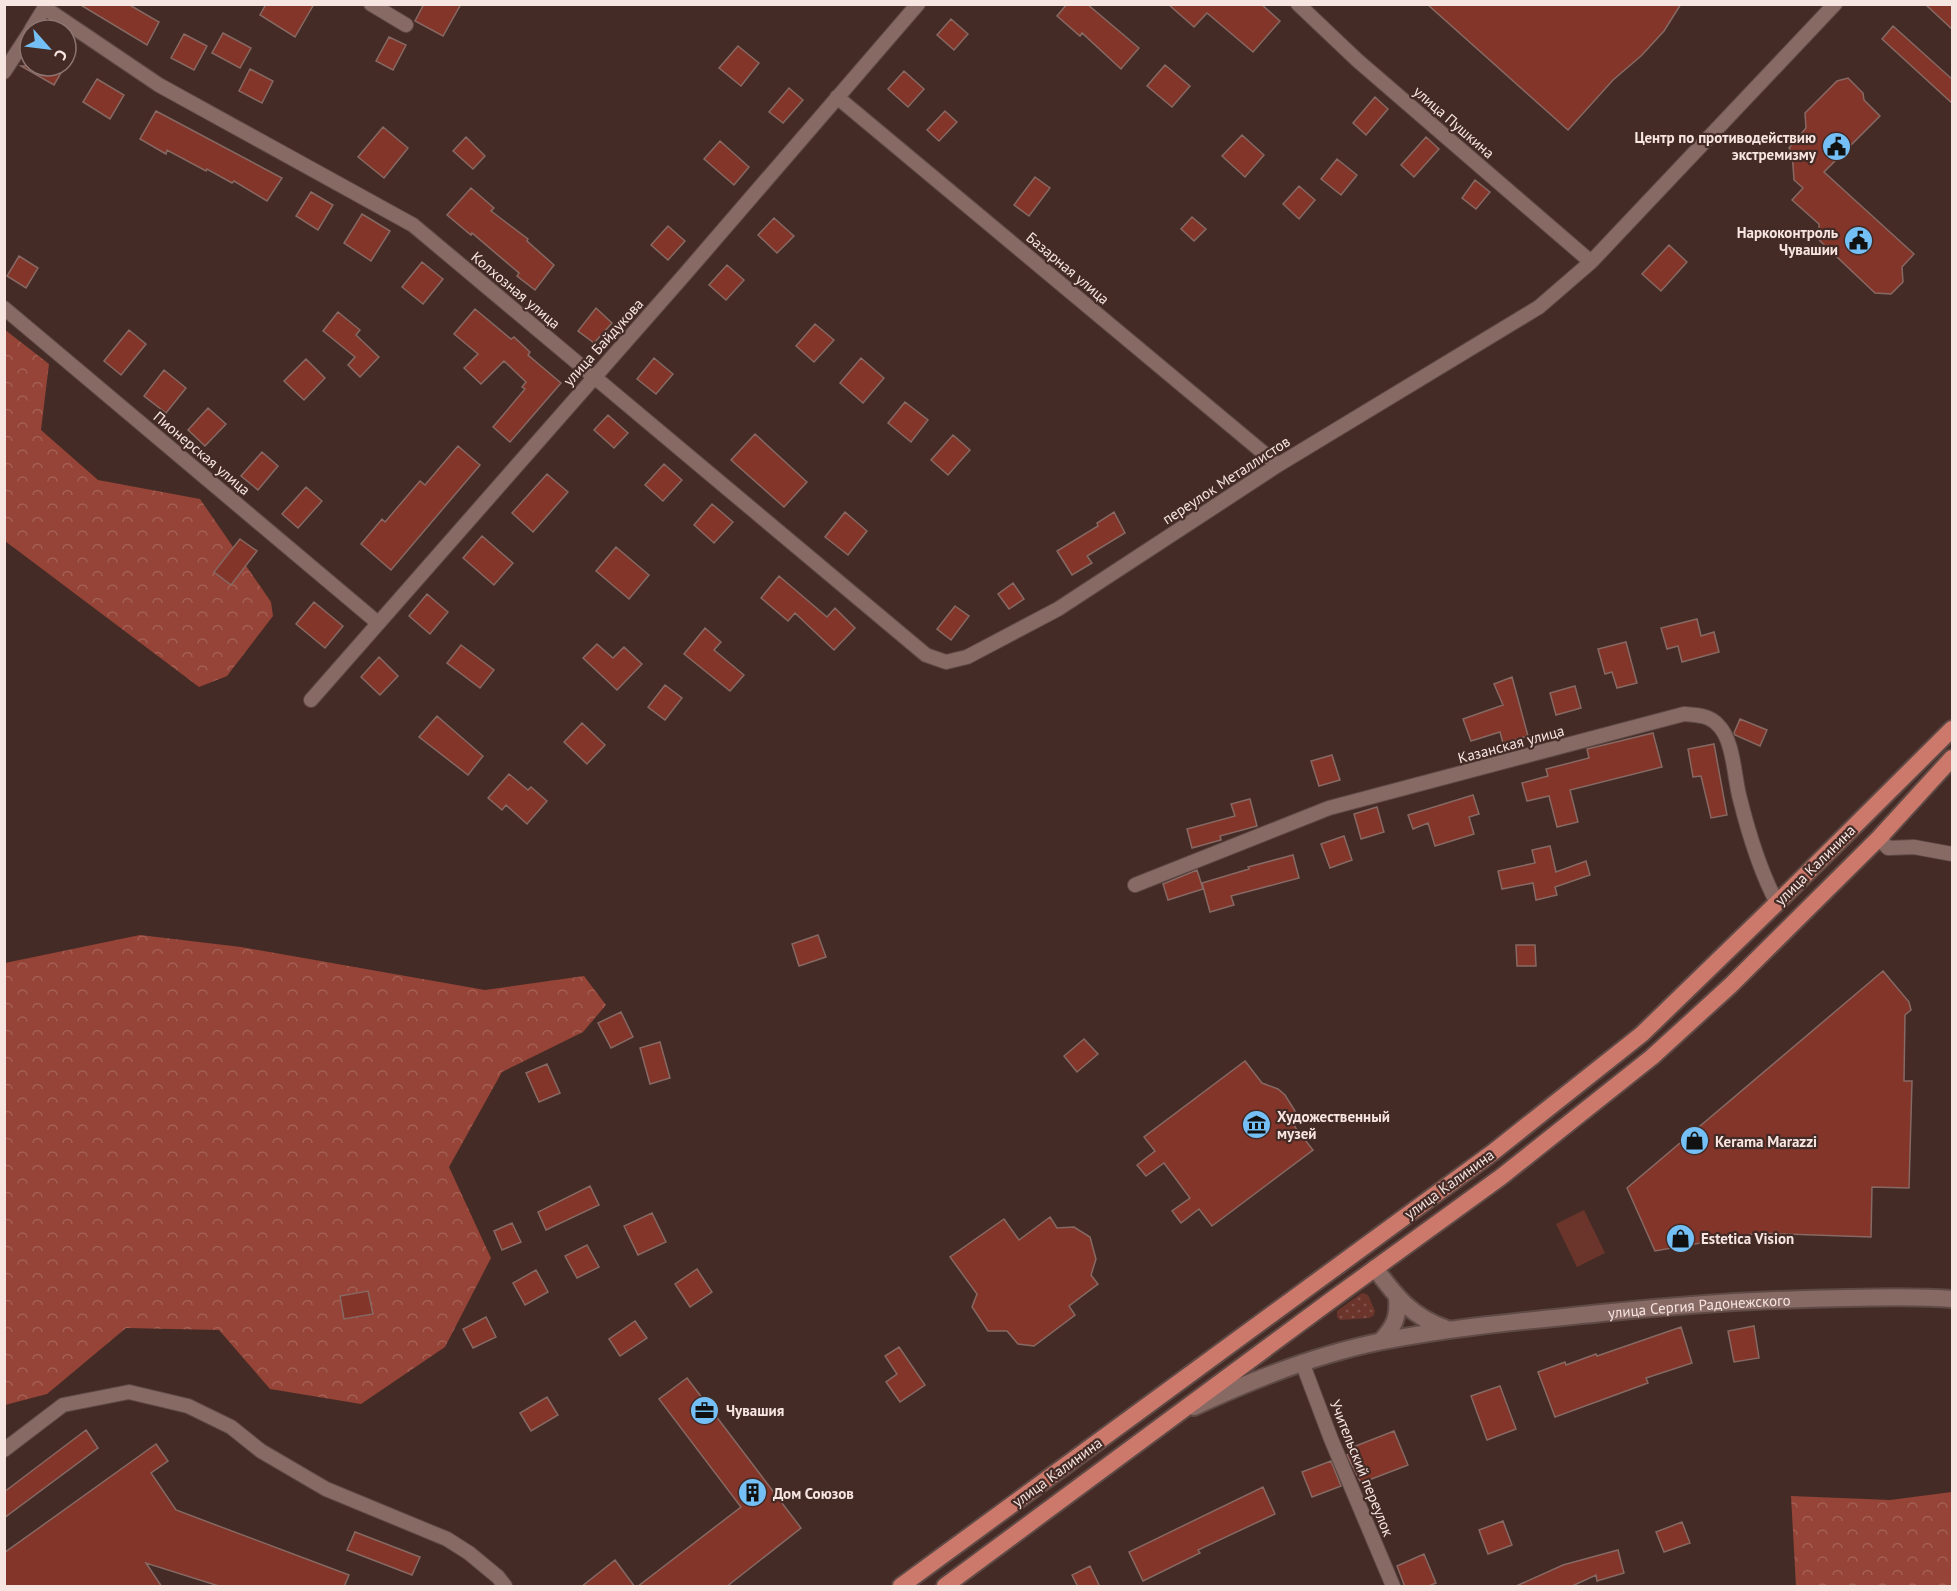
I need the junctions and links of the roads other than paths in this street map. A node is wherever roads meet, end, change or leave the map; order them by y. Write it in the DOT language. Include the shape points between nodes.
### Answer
graph roads {
  1 [pos="371,4"];
  2 [pos="918,4"];
  3 [pos="1298,4"];
  4 [pos="1835,4"];
  5 [pos="46,6"];
  6 [pos="406,26"];
  7 [pos="18,51"];
  8 [pos="4,72"];
  9 [pos="837,97"];
  10 [pos="1591,262"];
  11 [pos="4,308"];
  12 [pos="594,376"];
  13 [pos="1278,465"];
  14 [pos="378,623"];
  15 [pos="926,655"];
  16 [pos="311,700"];
  17 [pos="1953,729"];
  18 [pos="1953,758"];
  19 [pos="1879,838"];
  20 [pos="1953,854"];
  21 [pos="1135,885"];
  22 [pos="1777,903"];
  23 [pos="1360,1249"];
  24 [pos="1375,1268"];
  25 [pos="1396,1298"];
  26 [pos="1953,1299"];
  27 [pos="1448,1330"];
  28 [pos="1381,1341"];
  29 [pos="1302,1362"];
  30 [pos="1180,1413"];
  31 [pos="4,1450"];
  32 [pos="505,1587"];
  33 [pos="901,1587"];
  34 [pos="945,1587"];
  35 [pos="1393,1587"];
  1 -- 6 [label="street"];
  2 -- 9 [label="street, улица Байдукова"];
  3 -- 10 [label="street, улица Пушкина"];
  4 -- 10 [label="street, переулок Металлистов"];
  5 -- 12 [label="street, Колхозная улица" via="159,85 412,225"];
  7 -- 8 [label="street, Колхозная улица"];
  9 -- 12 [label="street, улица Байдукова"];
  9 -- 13 [label="street, Базарная улица"];
  10 -- 13 [label="street, переулок Металлистов" via="1539,307"];
  11 -- 14 [label="street, Пионерская улица"];
  12 -- 14 [label="street, улица Байдукова"];
  12 -- 15 [label="street, Колхозная улица"];
  13 -- 15 [label="street, переулок Металлистов" via="1058,609 967,657 946,662"];
  14 -- 16 [label="street, улица Байдукова"];
  17 -- 22 [label="main road, улица Калинина"];
  18 -- 19 [label="main road, улица Калинина"];
  19 -- 20 [label="street" via="1888,848 1914,847"];
  19 -- 24 [label="main road, улица Калинина" via="1731,985 1652,1057 1501,1177"];
  21 -- 22 [label="street, Казанская улица" via="1329,808 1684,714 1704,716 1717,723 1726,735 1747,822 1764,877"];
  22 -- 23 [label="main road, улица Калинина" via="1642,1034 1491,1153"];
  23 -- 24 [label="main road"];
  23 -- 33 [label="main road, улица Калинина"];
  24 -- 25 [label="street"];
  24 -- 30 [label="main road, улица Калинина"];
  25 -- 27 [label="street" via="1431,1324"];
  25 -- 28 [label="street" via="1396,1320"];
  26 -- 27 [label="street, улица Сергия Радонежского" via="1808,1298 1673,1305"];
  27 -- 28 [label="street, улица Сергия Радонежского"];
  28 -- 29 [label="street, улица Сергия Радонежского"];
  29 -- 30 [label="street, улица Сергия Радонежского"];
  29 -- 35 [label="street, Учительский переулок"];
  30 -- 34 [label="main road, улица Калинина"];
  31 -- 32 [label="street" via="63,1405 129,1392 188,1406 231,1427 261,1451 326,1488 447,1539 498,1577"];
}
